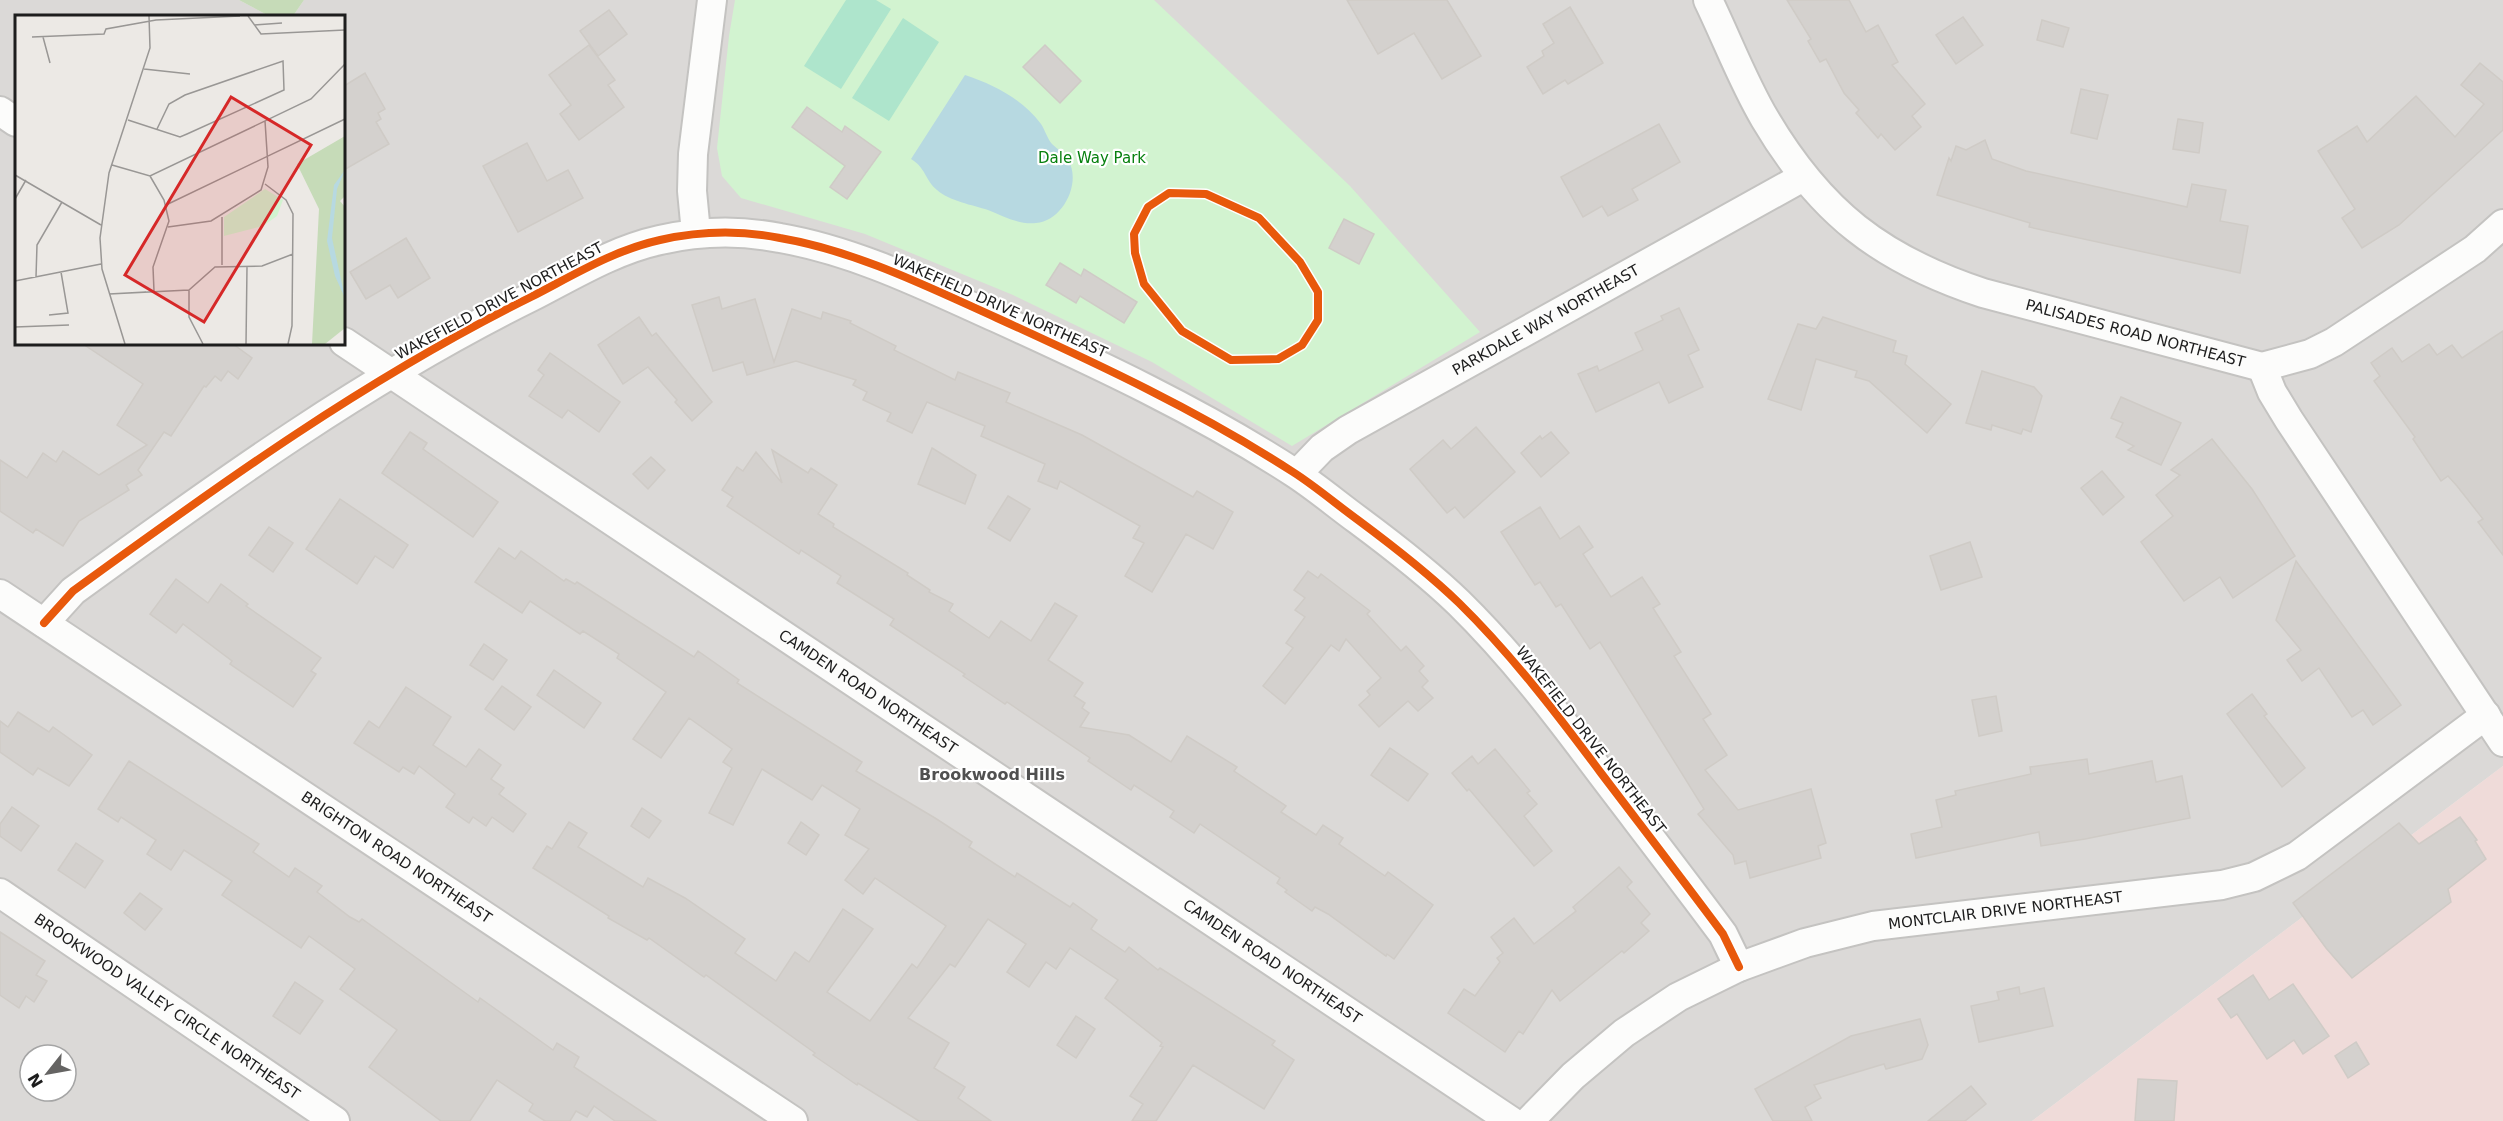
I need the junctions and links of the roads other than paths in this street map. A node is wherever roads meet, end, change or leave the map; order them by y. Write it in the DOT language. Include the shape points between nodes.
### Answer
graph roads {
  1 [pos="712,0"];
  2 [pos="1708,0"];
  3 [pos="0,111"];
  4 [pos="15,121"];
  5 [pos="1803,177"];
  6 [pos="2503,225"];
  7 [pos="696,233"];
  8 [pos="345,343"];
  9 [pos="2262,367"];
  10 [pos="391,373"];
  11 [pos="1297,474"];
  12 [pos="0,594"];
  13 [pos="44,623"];
  14 [pos="2486,715"];
  15 [pos="2503,742"];
  16 [pos="0,892"];
  17 [pos="1739,967"];
  18 [pos="335,1121"];
  19 [pos="793,1121"];
  20 [pos="1511,1121"];
  21 [pos="1529,1121"];
  1 -- 7 [label="street" via="693,154"];
  2 -- 5 [label="street, PALISADES ROAD NORTHEAST" via="1764,118"];
  3 -- 4 [label="street"];
  5 -- 9 [label="street, PALISADES ROAD NORTHEAST" via="1866,238 1906,263 1944,280"];
  5 -- 11 [label="street, PARKDALE WAY NORTHEAST" via="1348,430 1322,448"];
  6 -- 9 [label="street" via="2475,249 2334,342 2310,354"];
  7 -- 10 [label="street, WAKEFIELD DRIVE NORTHEAST" via="653,242 609,258"];
  7 -- 11 [label="street, WAKEFIELD DRIVE NORTHEAST" via="742,232 784,238 914,280 1114,372"];
  8 -- 10 [label="street, CAMDEN ROAD NORTHEAST"];
  9 -- 14 [label="street, PALISADES ROAD NORTHEAST" via="2289,420"];
  10 -- 13 [label="street, WAKEFIELD DRIVE NORTHEAST" via="297,432 72,591"];
  10 -- 20 [label="street, CAMDEN ROAD NORTHEAST"];
  11 -- 17 [label="street, WAKEFIELD DRIVE NORTHEAST" via="1410,559 1504,650 1724,934"];
  12 -- 13 [label="street, BRIGHTON ROAD NORTHEAST"];
  13 -- 19 [label="street, BRIGHTON ROAD NORTHEAST"];
  14 -- 15 [label="street, PALISADES ROAD NORTHEAST"];
  14 -- 17 [label="street, MONTCLAIR DRIVE NORTHEAST" via="2297,856 2254,877 2222,885 1873,927 1805,943"];
  16 -- 18 [label="street, BROOKWOOD VALLEY CIRCLE NORTHEAST"];
  17 -- 21 [label="street, MONTCLAIR DRIVE NORTHEAST" via="1678,997 1624,1033 1573,1076"];
}
